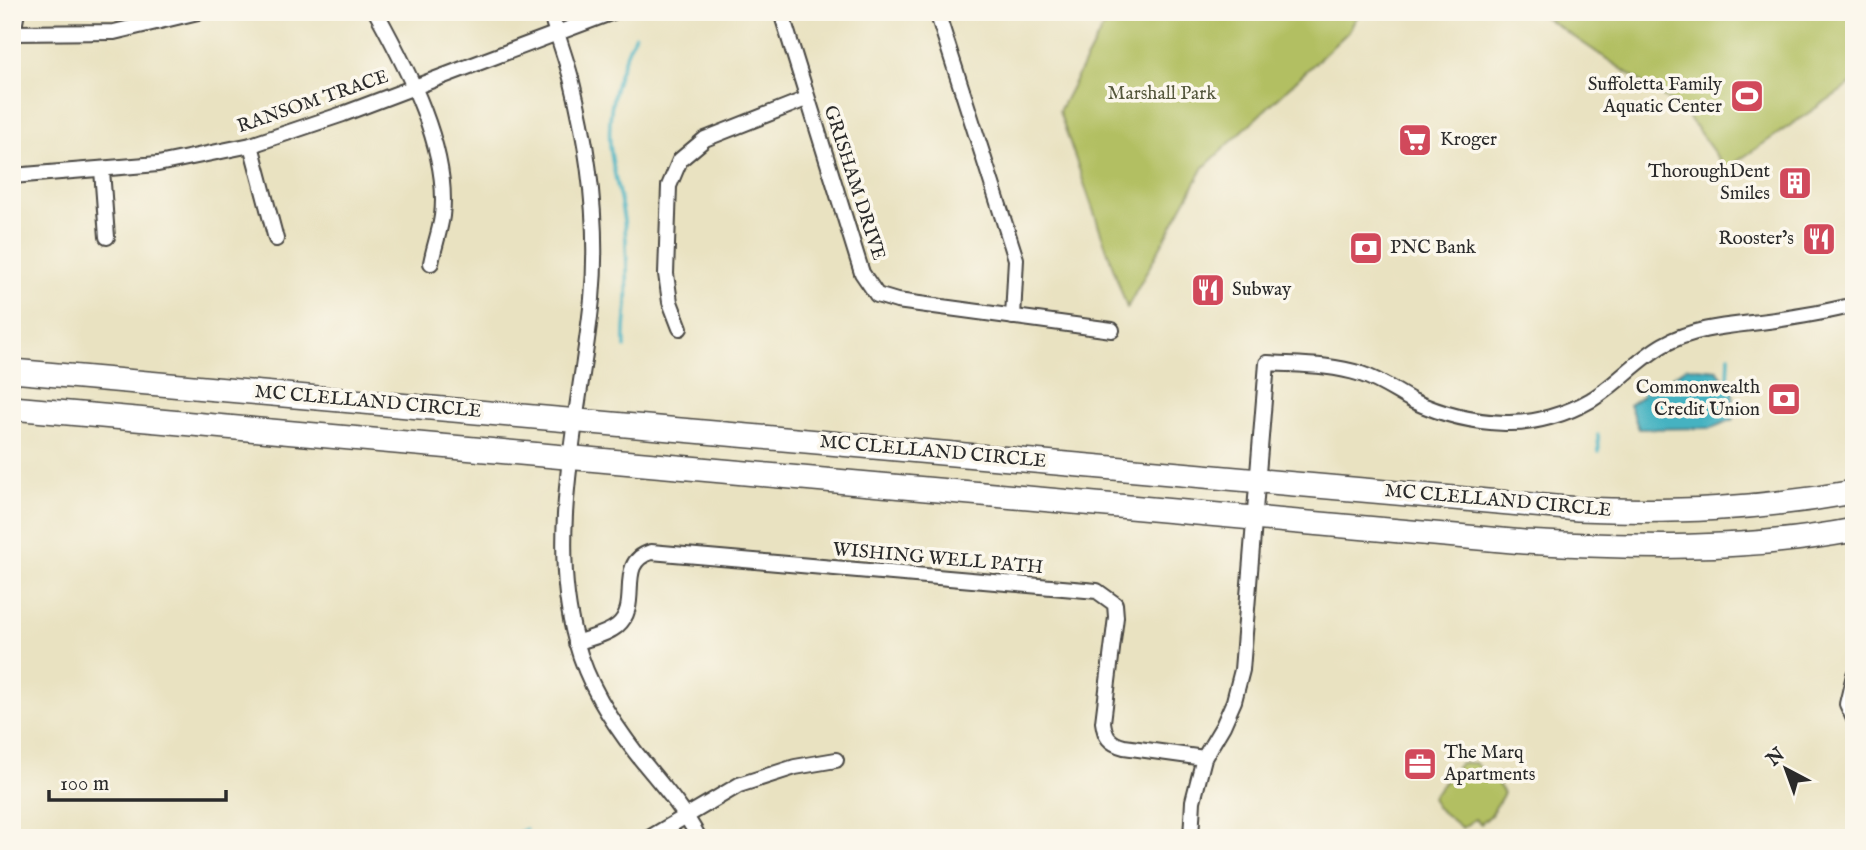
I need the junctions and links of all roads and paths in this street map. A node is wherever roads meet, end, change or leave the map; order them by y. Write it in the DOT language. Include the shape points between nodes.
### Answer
graph roads {
  1 [pos="17,12"];
  2 [pos="198,12"];
  3 [pos="376,12"];
  4 [pos="550,12"];
  5 [pos="613,12"];
  6 [pos="781,12"];
  7 [pos="937,12"];
  8 [pos="13,33"];
  9 [pos="557,34"];
  10 [pos="415,87"];
  11 [pos="806,99"];
  12 [pos="251,145"];
  13 [pos="102,170"];
  14 [pos="12,176"];
  15 [pos="107,237"];
  16 [pos="276,239"];
  17 [pos="431,263"];
  18 [pos="1854,304"];
  19 [pos="1013,317"];
  20 [pos="680,328"];
  21 [pos="1112,330"];
  22 [pos="12,371"];
  23 [pos="12,408"];
  24 [pos="577,421"];
  25 [pos="571,457"];
  26 [pos="1257,481"];
  27 [pos="1854,492"];
  28 [pos="1254,517"];
  29 [pos="1854,530"];
  30 [pos="576,643"];
  31 [pos="1854,676"];
  32 [pos="1854,719"];
  33 [pos="1204,758"];
  34 [pos="836,761"];
  35 [pos="687,814"];
  36 [pos="649,838"];
  37 [pos="699,838"];
  38 [pos="1191,838"];
  1 -- 8 [label="street"];
  2 -- 8 [label="street" via="114,32"];
  3 -- 10 [label="street"];
  4 -- 9 [label="street"];
  5 -- 9 [label="street, RANSOM TRACE"];
  6 -- 11 [label="street, GRISHAM DRIVE"];
  7 -- 19 [label="street" via="1016,258"];
  9 -- 10 [label="street, RANSOM TRACE"];
  9 -- 24 [label="street" via="581,125 595,236"];
  10 -- 12 [label="street, RANSOM TRACE"];
  10 -- 17 [label="street" via="441,180 442,215"];
  11 -- 19 [label="street, GRISHAM DRIVE" via="862,273 877,295"];
  11 -- 20 [label="street" via="705,139 680,160 669,186 666,274"];
  12 -- 13 [label="street, RANSOM TRACE"];
  12 -- 16 [label="street"];
  13 -- 14 [label="street, RANSOM TRACE"];
  13 -- 15 [label="street"];
  18 -- 26 [label="street" via="1690,333 1660,346 1592,399 1566,412 1525,422 1443,413 1365,375 1339,368 1267,363"];
  19 -- 21 [label="street, GRISHAM DRIVE"];
  22 -- 24 [label="highway, MC CLELLAND CIRCLE"];
  23 -- 25 [label="highway, MC CLELLAND CIRCLE"];
  24 -- 25 [label="street"];
  24 -- 26 [label="highway, MC CLELLAND CIRCLE"];
  25 -- 28 [label="highway, MC CLELLAND CIRCLE"];
  25 -- 30 [label="street" via="564,547 565,584"];
  26 -- 27 [label="highway, MC CLELLAND CIRCLE" via="1578,509 1664,512 1764,506"];
  26 -- 28 [label="street"];
  28 -- 29 [label="highway, MC CLELLAND CIRCLE" via="1631,548 1791,540"];
  28 -- 33 [label="street" via="1242,670 1234,701"];
  30 -- 33 [label="street, WISHING WELL PATH" via="618,625 627,609 635,561 651,552 1097,591 1115,604 1116,617 1105,735 1124,747"];
  30 -- 35 [label="street" via="600,702"];
  31 -- 32 [label="street" via="1847,704"];
  33 -- 38 [label="street" via="1193,801"];
  34 -- 35 [label="street" via="795,767 738,785"];
  35 -- 36 [label="street"];
  35 -- 37 [label="street"];
}
